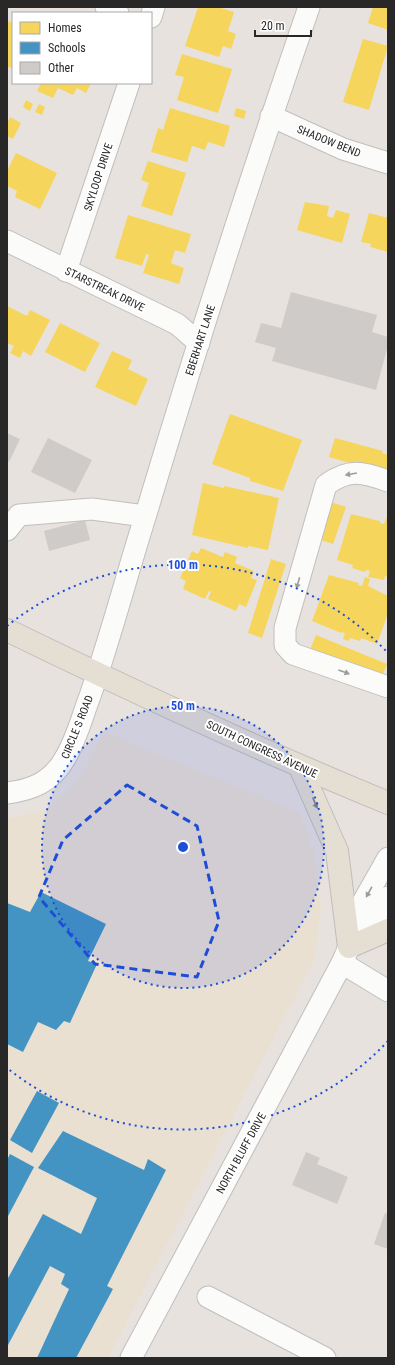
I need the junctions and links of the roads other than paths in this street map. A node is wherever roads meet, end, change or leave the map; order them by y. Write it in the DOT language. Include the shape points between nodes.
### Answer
graph roads {
  1 [pos="106,7"];
  2 [pos="308,7"];
  3 [pos="116,12"];
  4 [pos="129,84"];
  5 [pos="271,116"];
  6 [pos="388,163"];
  7 [pos="7,242"];
  8 [pos="66,271"];
  9 [pos="199,343"];
  10 [pos="388,480"];
  11 [pos="145,516"];
  12 [pos="7,530"];
  13 [pos="7,630"];
  14 [pos="97,674"];
  15 [pos="388,687"];
  16 [pos="300,767"];
  17 [pos="7,793"];
  18 [pos="388,803"];
  19 [pos="388,858"];
  20 [pos="388,897"];
  21 [pos="388,930"];
  22 [pos="346,955"];
  23 [pos="388,991"];
  24 [pos="208,1297"];
  25 [pos="131,1358"];
  26 [pos="325,1358"];
  1 -- 3 [label="street"];
  2 -- 5 [label="street, EBERHART LANE"];
  4 -- 8 [label="street, SKYLOOP DRIVE"];
  5 -- 6 [label="street, SHADOW BEND" via="342,149"];
  5 -- 9 [label="street, EBERHART LANE"];
  7 -- 8 [label="street, STARSTREAK DRIVE"];
  8 -- 9 [label="street, STARSTREAK DRIVE" via="177,324"];
  9 -- 11 [label="street, EBERHART LANE"];
  10 -- 15 [label="street, one-way" via="362,472 337,476 326,485 285,628 285,645 293,654"];
  11 -- 12 [label="street" via="92,510 19,515"];
  11 -- 14 [label="street, EBERHART LANE"];
  13 -- 14 [label="main road, SOUTH CONGRESS AVENUE"];
  14 -- 16 [label="main road, SOUTH CONGRESS AVENUE"];
  14 -- 17 [label="street, CIRCLE S ROAD" via="70,749 54,774 43,784"];
  16 -- 18 [label="main road, SOUTH CONGRESS AVENUE"];
  16 -- 22 [label="main road, one-way" via="337,852"];
  19 -- 22 [label="street, NORTH BLUFF DRIVE, one-way" via="354,918"];
  20 -- 22 [label="street, NORTH BLUFF DRIVE" via="371,928"];
  21 -- 22 [label="main road"];
  22 -- 23 [label="street"];
  22 -- 25 [label="street, NORTH BLUFF DRIVE"];
  24 -- 26 [label="street"];
}
